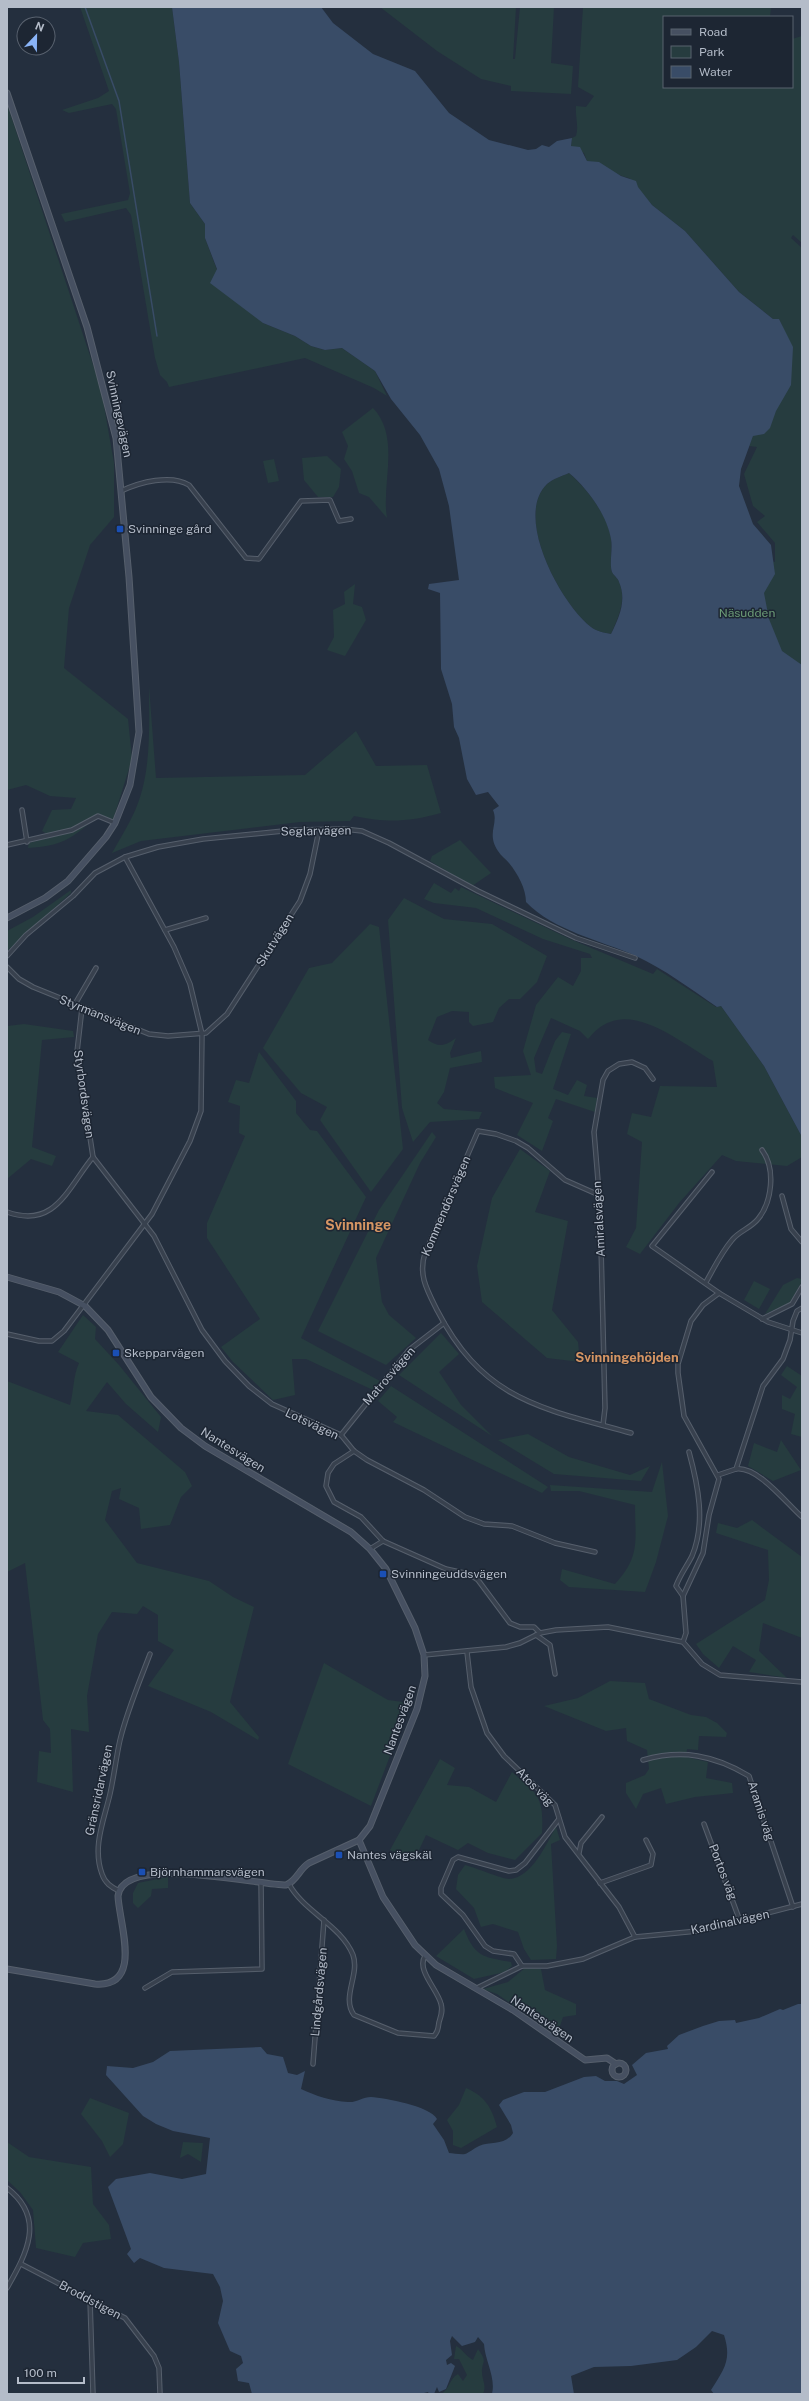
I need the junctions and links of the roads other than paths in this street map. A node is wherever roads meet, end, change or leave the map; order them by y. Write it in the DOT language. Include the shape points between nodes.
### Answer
graph roads {
  1 [pos="7,93"];
  2 [pos="121,491"];
  3 [pos="351,519"];
  4 [pos="22,810"];
  5 [pos="115,823"];
  6 [pos="319,830"];
  7 [pos="27,842"];
  8 [pos="7,845"];
  9 [pos="125,857"];
  10 [pos="7,918"];
  11 [pos="206,918"];
  12 [pos="165,930"];
  13 [pos="7,956"];
  14 [pos="635,958"];
  15 [pos="7,967"];
  16 [pos="96,968"];
  17 [pos="75,1004"];
  18 [pos="82,1008"];
  19 [pos="202,1034"];
  20 [pos="653,1079"];
  21 [pos="762,1150"];
  22 [pos="93,1157"];
  23 [pos="712,1172"];
  24 [pos="599,1195"];
  25 [pos="782,1196"];
  26 [pos="7,1212"];
  27 [pos="145,1223"];
  28 [pos="802,1242"];
  29 [pos="7,1277"];
  30 [pos="706,1282"];
  31 [pos="802,1287"];
  32 [pos="719,1293"];
  33 [pos="85,1306"];
  34 [pos="802,1308"];
  35 [pos="762,1319"];
  36 [pos="444,1322"];
  37 [pos="790,1330"];
  38 [pos="802,1333"];
  39 [pos="7,1334"];
  40 [pos="603,1425"];
  41 [pos="631,1433"];
  42 [pos="341,1435"];
  43 [pos="354,1451"];
  44 [pos="690,1452"];
  45 [pos="736,1468"];
  46 [pos="718,1475"];
  47 [pos="802,1517"];
  48 [pos="383,1541"];
  49 [pos="370,1549"];
  50 [pos="595,1552"];
  51 [pos="683,1596"];
  52 [pos="538,1634"];
  53 [pos="683,1642"];
  54 [pos="467,1652"];
  55 [pos="150,1654"];
  56 [pos="424,1655"];
  57 [pos="555,1674"];
  58 [pos="802,1682"];
  59 [pos="643,1760"];
  60 [pos="602,1817"];
  61 [pos="559,1819"];
  62 [pos="704,1824"];
  63 [pos="359,1840"];
  64 [pos="646,1840"];
  65 [pos="579,1854"];
  66 [pos="261,1882"];
  67 [pos="600,1883"];
  68 [pos="289,1884"];
  69 [pos="119,1891"];
  70 [pos="802,1904"];
  71 [pos="793,1907"];
  72 [pos="324,1920"];
  73 [pos="740,1921"];
  74 [pos="635,1937"];
  75 [pos="425,1956"];
  76 [pos="522,1966"];
  77 [pos="7,1969"];
  78 [pos="145,1988"];
  79 [pos="477,1988"];
  80 [pos="313,2064"];
  81 [pos="616,2064"];
  82 [pos="7,2188"];
  83 [pos="21,2264"];
  84 [pos="7,2288"];
  85 [pos="90,2300"];
  86 [pos="93,2394"];
  87 [pos="160,2394"];
  1 -- 2 [label="street, Svinningevägen" via="26,155 88,327 116,438"];
  2 -- 3 [label="street" via="131,486 171,479 181,480 189,485 246,558 259,559 301,501 330,500 339,521"];
  2 -- 5 [label="street, Svinningevägen" via="139,732 130,785"];
  4 -- 7 [label="street"];
  5 -- 7 [label="street" via="98,816 72,830"];
  5 -- 10 [label="street, Svinningevägen" via="98,849 68,881 45,898"];
  6 -- 9 [label="street, Seglarvägen" via="203,839 158,847"];
  6 -- 14 [label="street, Seglarvägen" via="352,829 370,834 528,916 576,938"];
  6 -- 19 [label="street, Skutvägen" via="310,874 300,901 227,1014 217,1026"];
  7 -- 8 [label="street"];
  9 -- 12 [label="street"];
  9 -- 13 [label="street, Seglarvägen" via="95,873 73,896 26,935"];
  11 -- 12 [label="street"];
  12 -- 19 [label="street" via="190,984"];
  15 -- 17 [label="street, Styrmansvägen" via="25,983"];
  16 -- 17 [label="street"];
  17 -- 18 [label="street, Styrmansvägen"];
  18 -- 19 [label="street, Styrmansvägen" via="149,1034"];
  18 -- 22 [label="street, Styrbordsvägen" via="77,1052"];
  19 -- 27 [label="street" via="199,1122 179,1164"];
  20 -- 24 [label="street, Amiralsvägen" via="641,1065 630,1061 615,1066 604,1076 594,1132"];
  21 -- 30 [label="street" via="770,1175 767,1202 757,1220 732,1239"];
  22 -- 26 [label="street" via="49,1212 29,1217"];
  22 -- 27 [label="street, Lotsvägen"];
  23 -- 30 [label="street" via="652,1246"];
  24 -- 36 [label="street, Kommendörsvägen" via="565,1180 520,1143 496,1134 478,1131 421,1265 426,1288"];
  24 -- 40 [label="street, Amiralsvägen" via="605,1408"];
  25 -- 28 [label="street" via="791,1229"];
  27 -- 33 [label="street"];
  27 -- 42 [label="street, Lotsvägen" via="160,1246 202,1330 225,1361 249,1386 272,1404"];
  29 -- 33 [label="street, Nantesvägen" via="59,1292"];
  30 -- 32 [label="street"];
  31 -- 35 [label="street" via="792,1304"];
  32 -- 35 [label="street"];
  32 -- 46 [label="street" via="703,1305 691,1321 678,1364 684,1416"];
  33 -- 39 [label="street" via="52,1341"];
  33 -- 49 [label="street, Nantesvägen" via="108,1330 151,1397 181,1428 205,1446 335,1522"];
  34 -- 37 [label="street" via="796,1314"];
  35 -- 37 [label="street"];
  36 -- 40 [label="street, Kommendörsvägen" via="478,1367 503,1389 551,1411"];
  36 -- 42 [label="street, Matrosvägen" via="409,1350"];
  37 -- 38 [label="street"];
  37 -- 45 [label="street" via="790,1340 783,1359 763,1386 755,1417"];
  40 -- 41 [label="street, Kommendörsvägen"];
  42 -- 43 [label="street, Lotsvägen"];
  43 -- 48 [label="street" via="332,1467 326,1477 326,1486 334,1502 361,1517"];
  43 -- 50 [label="street, Lotsvägen" via="473,1521 512,1526 555,1544"];
  44 -- 51 [label="street" via="700,1508 692,1555 676,1586"];
  45 -- 46 [label="street"];
  45 -- 47 [label="street" via="745,1469 767,1482"];
  46 -- 51 [label="street" via="719,1482 709,1515 703,1553"];
  48 -- 49 [label="street"];
  48 -- 52 [label="street" via="446,1569 469,1574 478,1580 510,1623 520,1627 534,1627"];
  49 -- 56 [label="street, Nantesvägen" via="396,1587"];
  51 -- 53 [label="street" via="686,1633"];
  52 -- 53 [label="street" via="556,1630 608,1627"];
  52 -- 54 [label="street" via="514,1646"];
  52 -- 57 [label="street" via="550,1645"];
  53 -- 58 [label="street" via="702,1664 716,1674 735,1678"];
  54 -- 56 [label="street"];
  54 -- 61 [label="street, Atos väg" via="471,1687 487,1733 504,1756 555,1805"];
  55 -- 69 [label="street, Gränsridarvägen" via="125,1723 99,1833 101,1873 107,1883"];
  56 -- 63 [label="street, Nantesvägen" via="425,1676 422,1696 370,1826"];
  59 -- 71 [label="street, Aramis väg" via="667,1754 699,1755 726,1763 749,1776"];
  60 -- 65 [label="street" via="581,1843"];
  61 -- 65 [label="street, Atos väg" via="565,1837"];
  61 -- 76 [label="street" via="519,1868 509,1871 458,1857 453,1860 441,1888 444,1896 463,1915 485,1946 512,1954"];
  62 -- 73 [label="street, Portos väg"];
  63 -- 68 [label="street" via="305,1865"];
  63 -- 75 [label="street, Nantesvägen" via="383,1897"];
  64 -- 67 [label="street" via="653,1854 651,1865"];
  65 -- 67 [label="street, Atos väg"];
  66 -- 68 [label="street"];
  66 -- 69 [label="street" via="207,1875 165,1875 131,1878 122,1884"];
  66 -- 78 [label="street" via="262,1969 172,1972"];
  67 -- 74 [label="street, Atos väg" via="619,1907"];
  68 -- 72 [label="street, Lindgårdsvägen"];
  69 -- 77 [label="street" via="118,1901 126,1958 121,1974 110,1983 100,1985"];
  70 -- 71 [label="street, Kardinalvägen"];
  71 -- 73 [label="street, Kardinalvägen"];
  72 -- 75 [label="street, Lindgårdsvägen" via="346,1943 353,1956 349,2004 351,2011 354,2015 378,2026 421,2036 434,2036 438,2031 441,2004 427,1977 423,1965"];
  72 -- 80 [label="street, Lindgårdsvägen"];
  73 -- 74 [label="street, Kardinalvägen" via="698,1931"];
  74 -- 76 [label="street, Kardinalvägen" via="583,1959 547,1966"];
  75 -- 79 [label="street, Nantesvägen" via="443,1970"];
  76 -- 79 [label="street, Kardinalvägen"];
  79 -- 81 [label="street, Nantesvägen" via="585,2060 607,2058"];
  82 -- 83 [label="street" via="25,2205 30,2219 29,2241"];
  83 -- 84 [label="street"];
  83 -- 85 [label="street, Broddstigen"];
  85 -- 86 [label="street"];
  85 -- 87 [label="street, Broddstigen" via="125,2318 139,2335 157,2362"];
}
